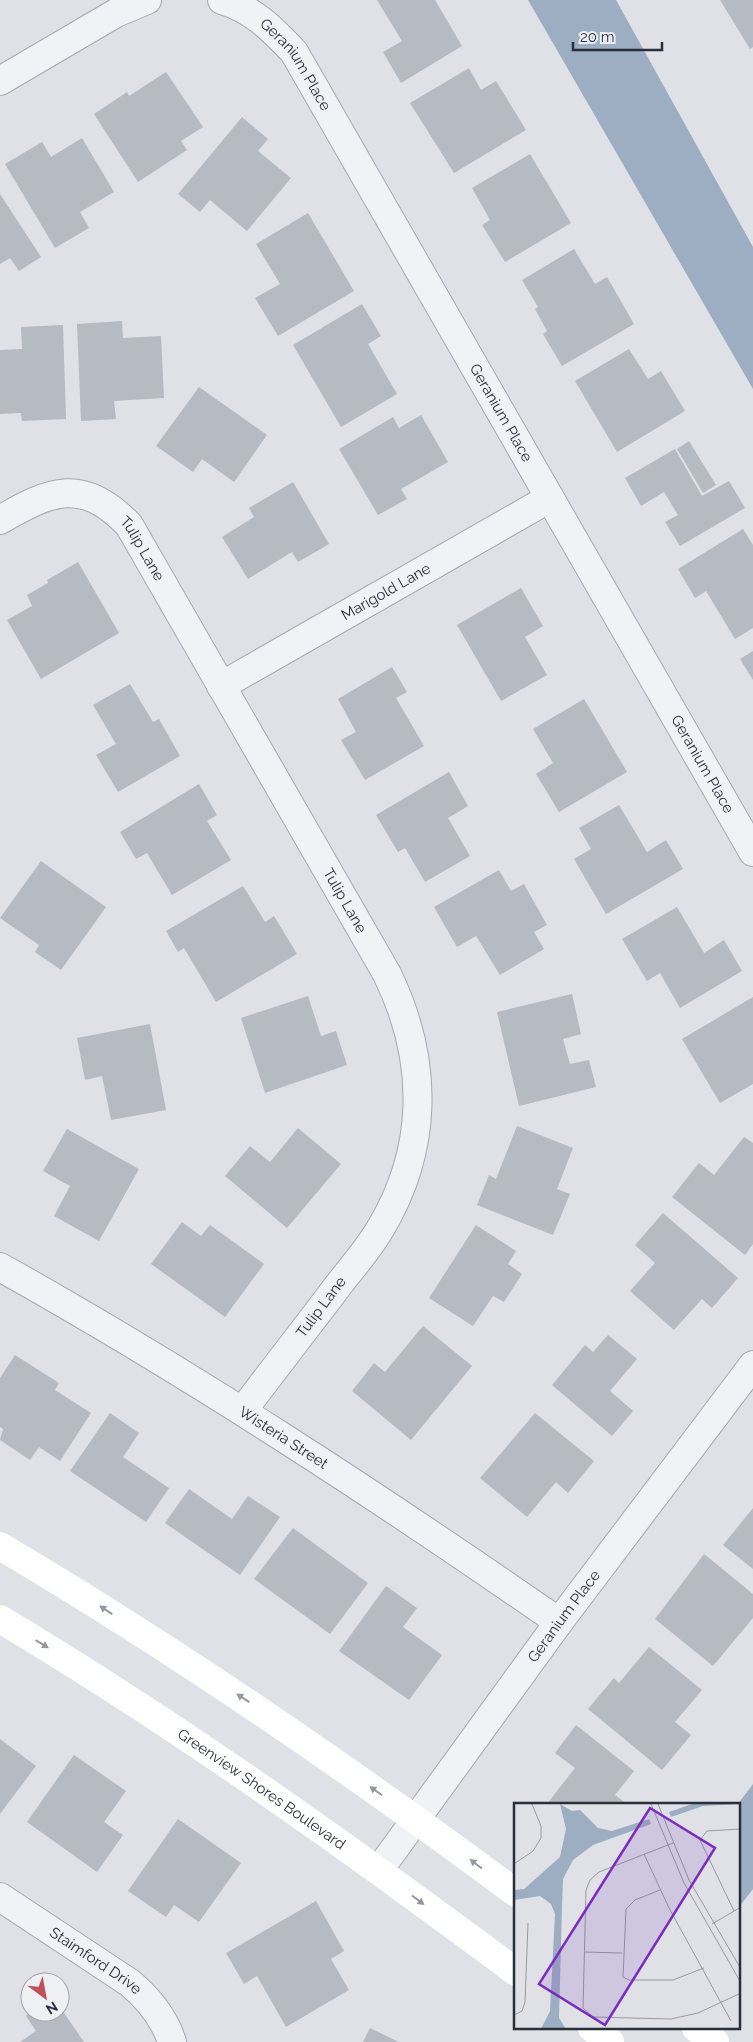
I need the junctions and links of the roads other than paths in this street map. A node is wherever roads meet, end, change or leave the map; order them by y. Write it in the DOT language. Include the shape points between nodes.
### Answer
graph roads {
  1 [pos="147,0"];
  2 [pos="222,0"];
  3 [pos="0,80"];
  4 [pos="550,498"];
  5 [pos="0,520"];
  6 [pos="221,686"];
  7 [pos="753,852"];
  8 [pos="0,1267"];
  9 [pos="753,1365"];
  10 [pos="243,1410"];
  11 [pos="0,1546"];
  12 [pos="0,1619"];
  13 [pos="558,1622"];
  14 [pos="416,1819"];
  15 [pos="379,1870"];
  16 [pos="514,1892"];
  17 [pos="0,1897"];
  18 [pos="514,1971"];
  19 [pos="595,2030"];
  20 [pos="699,2030"];
  21 [pos="172,2042"];
  22 [pos="610,2042"];
  23 [pos="715,2042"];
  1 -- 3 [label="street" via="116,12"];
  2 -- 4 [label="street, Geranium Place" via="265,22 294,52"];
  4 -- 6 [label="street, Marigold Lane"];
  4 -- 7 [label="street, Geranium Place"];
  5 -- 6 [label="street, Tulip Lane" via="49,495 72,493 94,498 113,509 129,525"];
  6 -- 10 [label="street, Tulip Lane" via="390,982 411,1035 418,1076 417,1125 398,1196 378,1232"];
  8 -- 10 [label="street, Wisteria Street"];
  9 -- 13 [label="street, Geranium Place"];
  10 -- 13 [label="street, Wisteria Street" via="392,1506"];
  14 -- 11 [label="street, one-way" via="248,1701"];
  12 -- 15 [label="street, Greenview Shores Boulevard, one-way" via="217,1756"];
  13 -- 14 [label="street, Geranium Place"];
  14 -- 15 [label="street, Geranium Place"];
  16 -- 14 [label="street, one-way"];
  15 -- 18 [label="street, Greenview Shores Boulevard, one-way"];
  17 -- 21 [label="street, Staimford Drive" via="140,1992 158,2012"];
  19 -- 22 [label="street"];
  20 -- 23 [label="street"];
}
